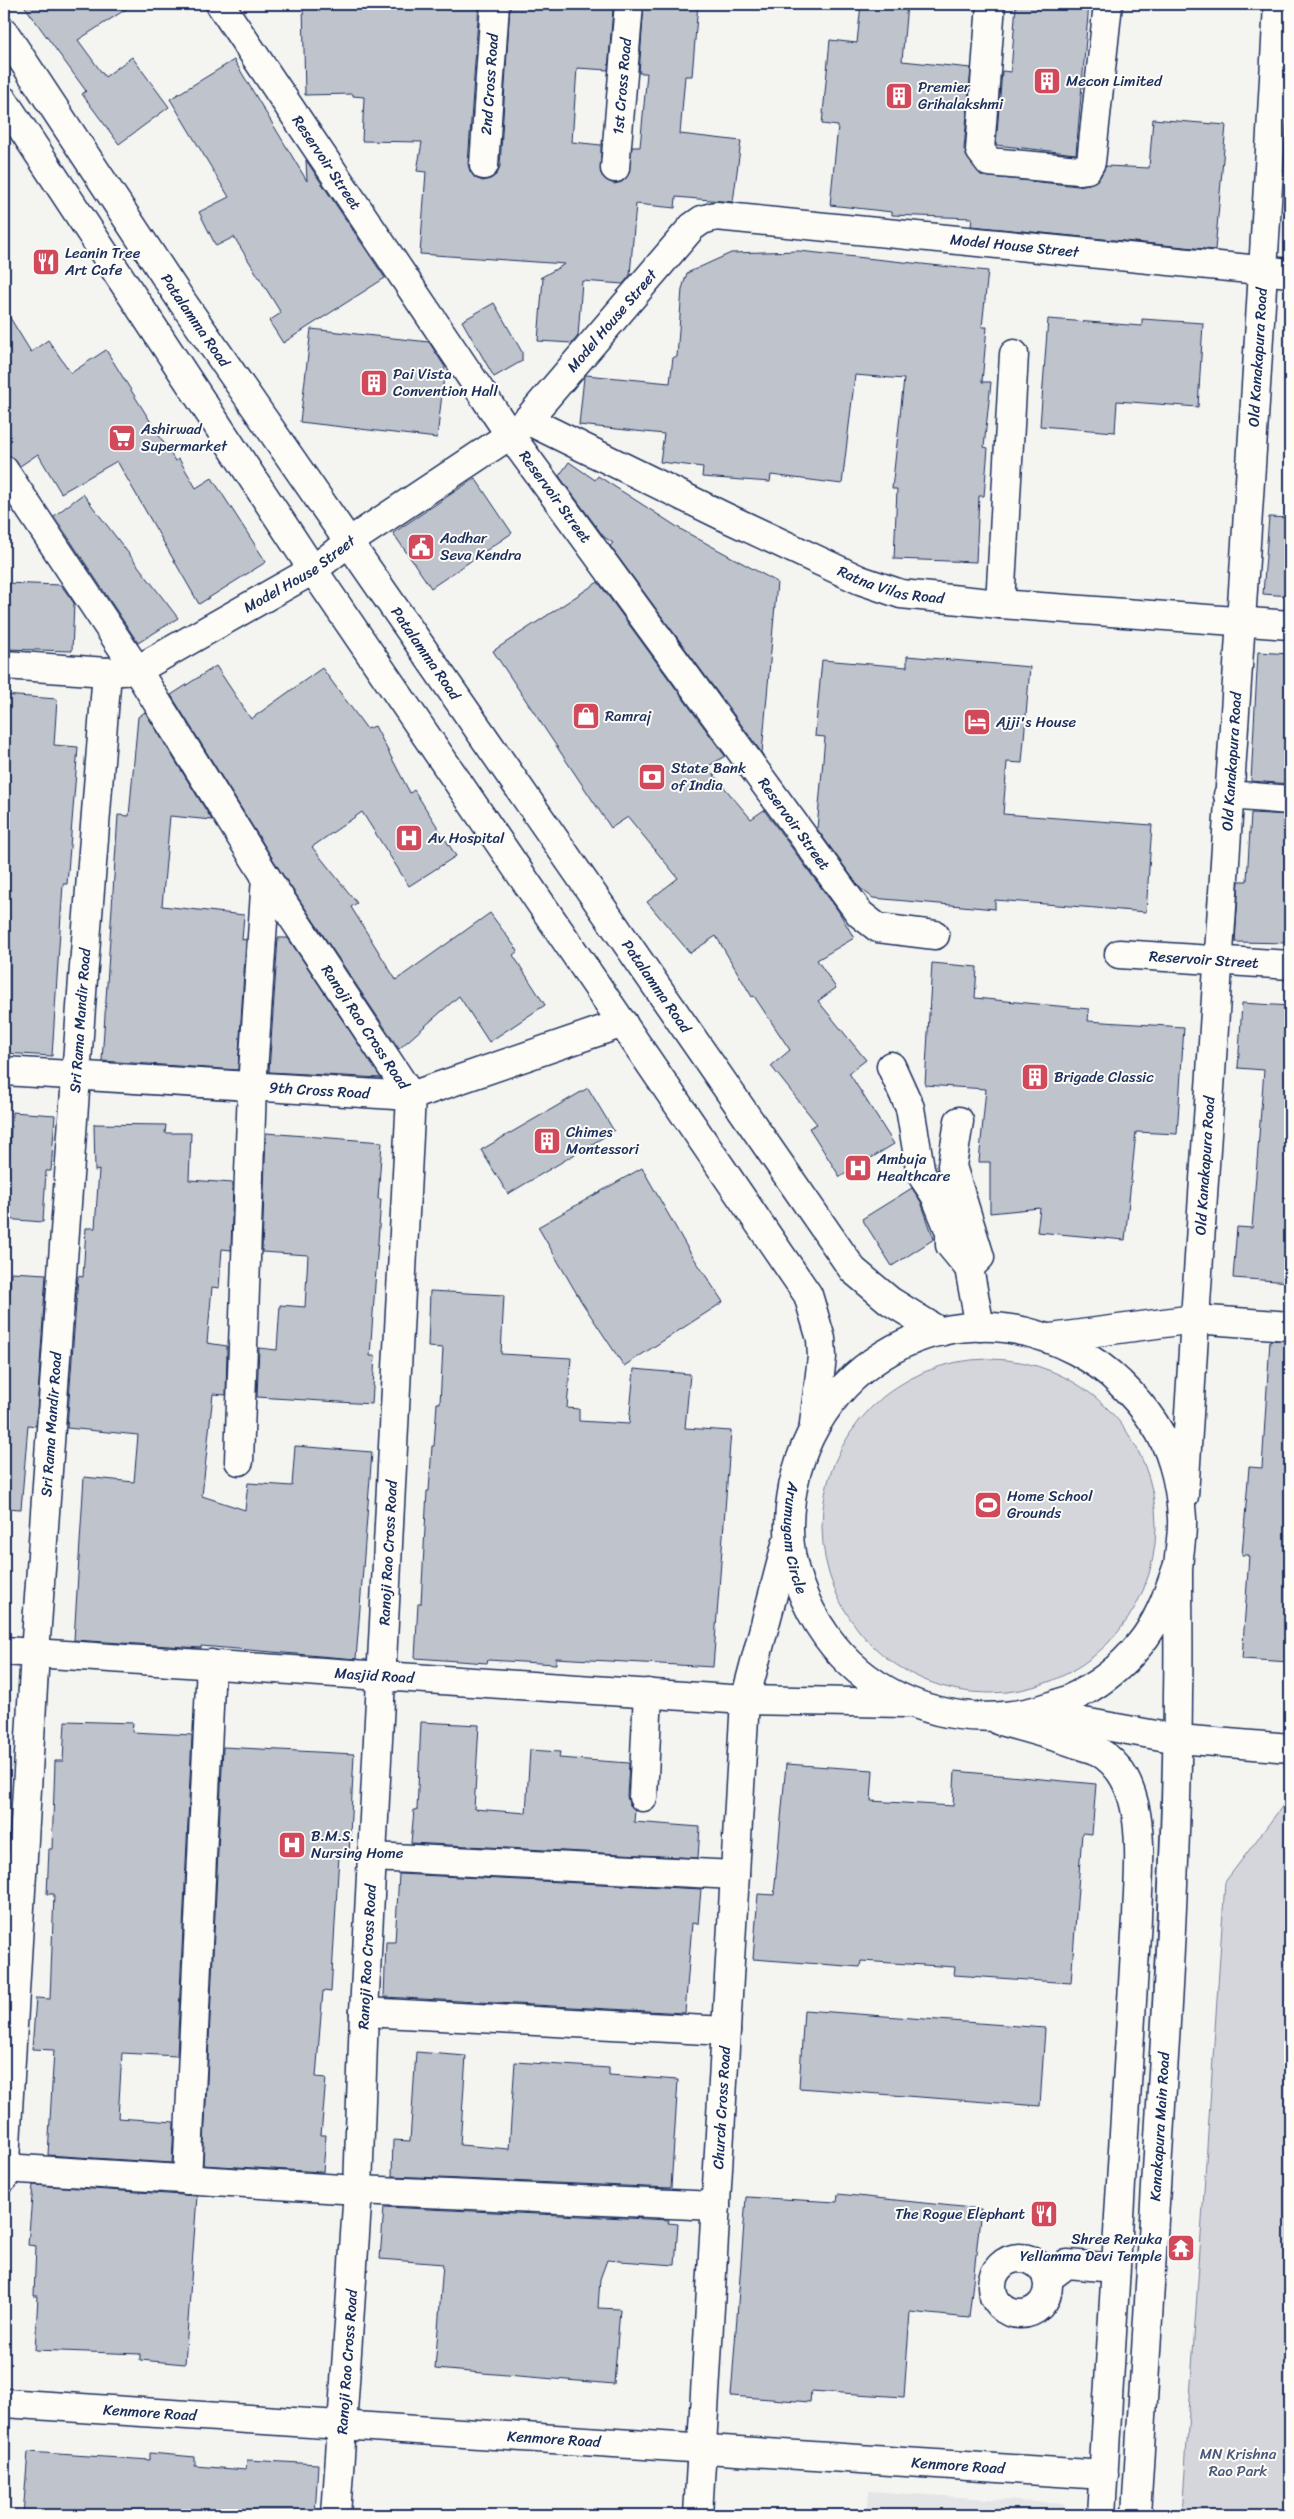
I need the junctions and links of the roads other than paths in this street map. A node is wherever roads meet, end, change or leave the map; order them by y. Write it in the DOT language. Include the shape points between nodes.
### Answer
graph roads {
  1 [pos="220,4"];
  2 [pos="495,4"];
  3 [pos="629,4"];
  4 [pos="992,4"];
  5 [pos="1108,4"];
  6 [pos="1278,4"];
  7 [pos="4,32"];
  8 [pos="4,101"];
  9 [pos="484,165"];
  10 [pos="615,168"];
  11 [pos="1262,270"];
  12 [pos="1290,273"];
  13 [pos="1014,354"];
  14 [pos="518,427"];
  15 [pos="4,470"];
  16 [pos="349,542"];
  17 [pos="313,570"];
  18 [pos="1000,604"];
  19 [pos="1242,621"];
  20 [pos="1290,625"];
  21 [pos="4,665"];
  22 [pos="137,670"];
  23 [pos="107,672"];
  24 [pos="1228,795"];
  25 [pos="1290,800"];
  26 [pos="266,877"];
  27 [pos="935,935"];
  28 [pos="1119,954"];
  29 [pos="1219,960"];
  30 [pos="1290,965"];
  31 [pos="623,1023"];
  32 [pos="891,1066"];
  33 [pos="4,1071"];
  34 [pos="77,1076"];
  35 [pos="252,1087"];
  36 [pos="411,1096"];
  37 [pos="959,1121"];
  38 [pos="968,1268"];
  39 [pos="1194,1319"];
  40 [pos="1290,1326"];
  41 [pos="980,1327"];
  42 [pos="940,1332"];
  43 [pos="1051,1338"];
  44 [pos="814,1425"];
  45 [pos="239,1461"];
  46 [pos="1182,1520"];
  47 [pos="788,1536"];
  48 [pos="1178,1565"];
  49 [pos="4,1651"];
  50 [pos="35,1653"];
  51 [pos="212,1664"];
  52 [pos="382,1676"];
  53 [pos="648,1693"];
  54 [pos="745,1700"];
  55 [pos="908,1703"];
  56 [pos="1033,1712"];
  57 [pos="988,1718"];
  58 [pos="1178,1739"];
  59 [pos="1290,1748"];
  60 [pos="643,1797"];
  61 [pos="372,1857"];
  62 [pos="735,1874"];
  63 [pos="364,2012"];
  64 [pos="726,2031"];
  65 [pos="4,2168"];
  66 [pos="4,2178"];
  67 [pos="187,2180"];
  68 [pos="358,2190"];
  69 [pos="716,2206"];
  70 [pos="1115,2268"];
  71 [pos="1047,2279"];
  72 [pos="4,2403"];
  73 [pos="342,2425"];
  74 [pos="702,2448"];
  75 [pos="1104,2475"];
  76 [pos="336,2515"];
  77 [pos="698,2515"];
  78 [pos="1101,2515"];
  79 [pos="1136,2515"];
  1 -- 14 [label="street, Reservoir Street"];
  2 -- 9 [label="street, 2nd Cross Road"];
  3 -- 10 [label="street, 1st Cross Road"];
  4 -- 5 [label="street" via="980,150 989,162 1079,170 1088,169 1091,162"];
  6 -- 11 [label="street, Old Kanakapura Road"];
  7 -- 16 [label="street, Patalamma Road" via="179,297"];
  8 -- 17 [label="street"];
  11 -- 12 [label="street, Model House Street"];
  11 -- 14 [label="street, Model House Street" via="716,216 702,220 692,228"];
  11 -- 19 [label="street, Old Kanakapura Road"];
  13 -- 18 [label="street"];
  14 -- 16 [label="street, Model House Street"];
  14 -- 18 [label="street, Ratna Vilas Road" via="860,580 901,594"];
  14 -- 27 [label="street, Reservoir Street" via="860,914 878,928"];
  15 -- 22 [label="street, Ranoji Rao Cross Road"];
  16 -- 17 [label="street, Model House Street"];
  16 -- 42 [label="street, Patalamma Road" via="853,1270 890,1301"];
  17 -- 22 [label="street, Model House Street"];
  17 -- 31 [label="street"];
  18 -- 19 [label="street, Ratna Vilas Road"];
  19 -- 20 [label="street, Ratna Vilas Road"];
  19 -- 24 [label="street, Old Kanakapura Road"];
  21 -- 23 [label="street, Model House Street"];
  22 -- 23 [label="street, Model House Street"];
  22 -- 26 [label="street, Ranoji Rao Cross Road"];
  23 -- 34 [label="street, Sri Rama Mandir Road"];
  24 -- 25 [label="street"];
  24 -- 29 [label="street, Old Kanakapura Road"];
  26 -- 35 [label="street"];
  26 -- 36 [label="street, Ranoji Rao Cross Road"];
  28 -- 29 [label="street, Reservoir Street"];
  29 -- 30 [label="street, Reservoir Street"];
  29 -- 39 [label="street, Old Kanakapura Road"];
  31 -- 36 [label="street, 9th Cross Road"];
  31 -- 44 [label="street" via="808,1295 821,1339 822,1358"];
  32 -- 38 [label="street" via="910,1108 921,1174 935,1195 950,1232 950,1246"];
  33 -- 34 [label="street, 9th Cross Road"];
  34 -- 35 [label="street, 9th Cross Road"];
  34 -- 50 [label="street, Sri Rama Mandir Road"];
  35 -- 36 [label="street, 9th Cross Road"];
  35 -- 45 [label="street"];
  36 -- 52 [label="street, Ranoji Rao Cross Road"];
  37 -- 38 [label="street" via="952,1166 980,1257"];
  38 -- 41 [label="street"];
  39 -- 40 [label="street"];
  39 -- 43 [label="street"];
  39 -- 46 [label="street, Old Kanakapura Road"];
  41 -- 42 [label="street, Arumugam Circle"];
  41 -- 43 [label="street, Arumugam Circle" via="1015,1329"];
  42 -- 44 [label="street, Arumugam Circle" via="902,1344 868,1365 838,1392"];
  43 -- 46 [label="street, Arumugam Circle" via="1103,1366 1145,1408 1173,1461"];
  44 -- 47 [label="street, Arumugam Circle" via="798,1460"];
  46 -- 48 [label="street, Arumugam Circle"];
  47 -- 54 [label="street, Church Cross Road"];
  47 -- 55 [label="street, Arumugam Circle" via="797,1579 818,1625 839,1653 871,1682"];
  48 -- 56 [label="street, Arumugam Circle" via="1163,1606 1141,1643 1110,1674 1073,1698"];
  48 -- 58 [label="street, Kanakapura Main Road"];
  49 -- 50 [label="street, Masjid Road"];
  50 -- 51 [label="street, Masjid Road"];
  50 -- 65 [label="street, Sri Rama Mandir Road"];
  51 -- 52 [label="street, Masjid Road"];
  51 -- 67 [label="street"];
  52 -- 53 [label="street, Masjid Road"];
  52 -- 61 [label="street, Ranoji Rao Cross Road"];
  53 -- 54 [label="street, Masjid Road"];
  53 -- 60 [label="street"];
  54 -- 55 [label="street, Masjid Road"];
  54 -- 62 [label="street, Church Cross Road"];
  55 -- 57 [label="street, Arumugam Circle" via="934,1712"];
  56 -- 57 [label="street, Arumugam Circle"];
  56 -- 58 [label="street"];
  57 -- 70 [label="street" via="1099,1752 1121,1771 1132,1794 1139,1835 1137,1918"];
  58 -- 59 [label="street"];
  58 -- 79 [label="street, Kanakapura Main Road" via="1171,1940"];
  61 -- 62 [label="street"];
  61 -- 63 [label="street, Ranoji Rao Cross Road"];
  62 -- 64 [label="street, Church Cross Road"];
  63 -- 64 [label="street"];
  63 -- 68 [label="street, Ranoji Rao Cross Road"];
  64 -- 69 [label="street, Church Cross Road"];
  65 -- 66 [label="street, Sri Rama Mandir Road"];
  65 -- 67 [label="street"];
  67 -- 68 [label="street"];
  68 -- 69 [label="street"];
  68 -- 73 [label="street, Ranoji Rao Cross Road"];
  69 -- 74 [label="street, Church Cross Road"];
  70 -- 71 [label="street" via="1067,2264"];
  70 -- 75 [label="street"];
  72 -- 73 [label="street, Kenmore Road"];
  73 -- 74 [label="street, Kenmore Road"];
  73 -- 76 [label="street, Ranoji Rao Cross Road"];
  74 -- 75 [label="street, Kenmore Road"];
  74 -- 77 [label="street, Church Cross Road"];
  75 -- 78 [label="street"];
}
